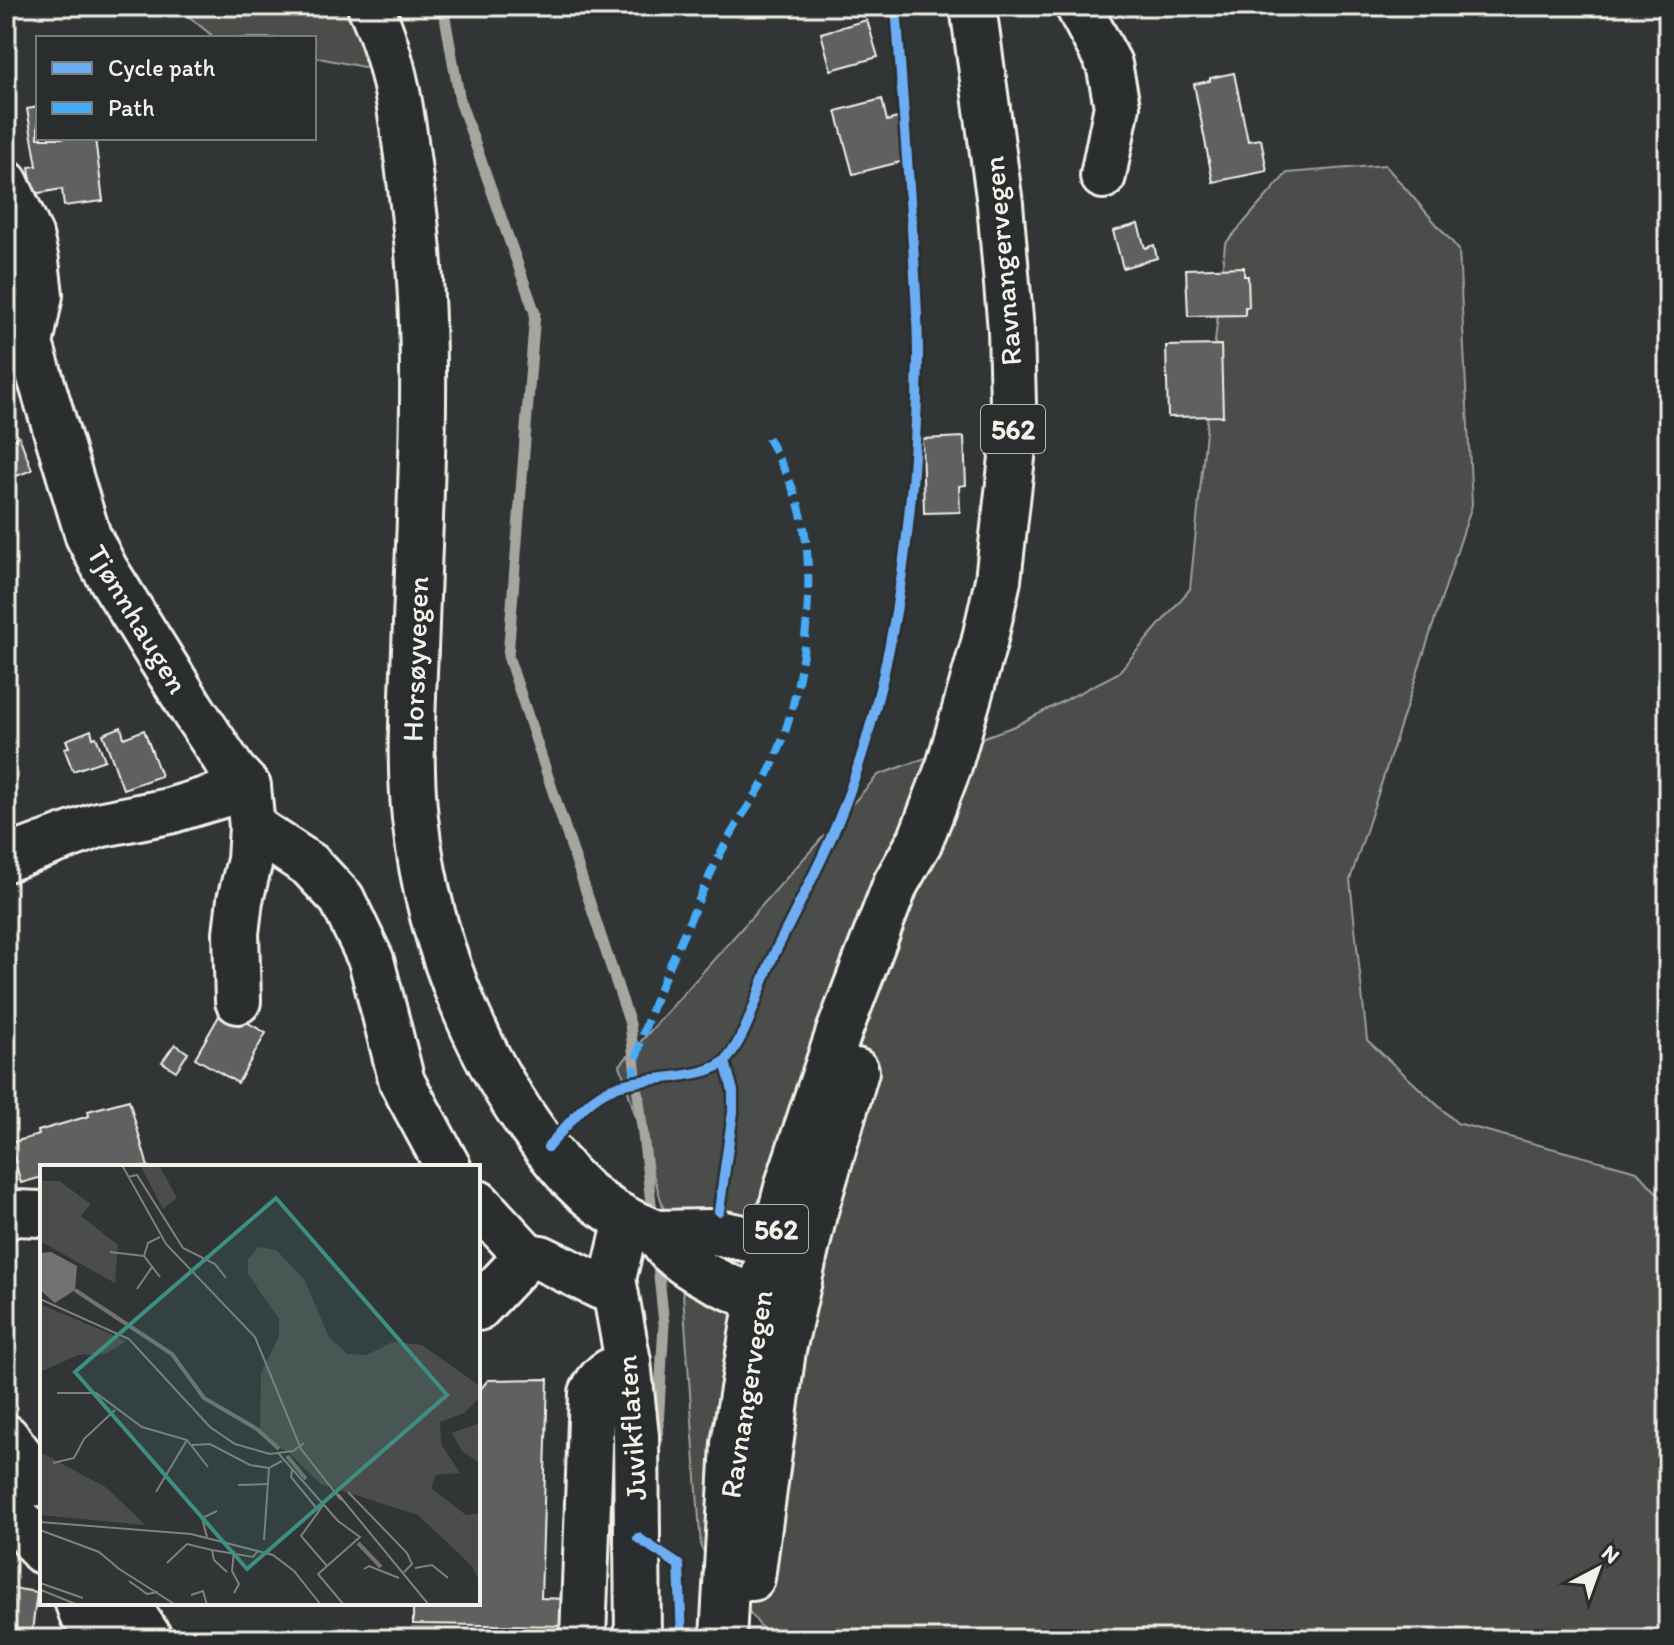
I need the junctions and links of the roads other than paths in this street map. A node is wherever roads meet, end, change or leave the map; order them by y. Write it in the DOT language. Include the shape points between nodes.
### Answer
graph roads {
  1 [pos="370,6"];
  2 [pos="973,6"];
  3 [pos="1078,6"];
  4 [pos="1103,176"];
  5 [pos="6,183"];
  6 [pos="18,344"];
  7 [pos="250,807"];
  8 [pos="920,841"];
  9 [pos="6,859"];
  10 [pos="238,1001"];
  11 [pos="447,1165"];
  12 [pos="480,1205"];
  13 [pos="40,1214"];
  14 [pos="6,1217"];
  15 [pos="641,1227"];
  16 [pos="773,1244"];
  17 [pos="527,1256"];
  18 [pos="613,1279"];
  19 [pos="799,1281"];
  20 [pos="758,1299"];
  21 [pos="480,1306"];
  22 [pos="628,1362"];
  23 [pos="6,1437"];
  24 [pos="17,1502"];
  25 [pos="40,1547"];
  26 [pos="79,1605"];
  27 [pos="134,1616"];
  28 [pos="583,1639"];
  29 [pos="638,1639"];
  30 [pos="723,1639"];
  31 [pos="746,1639"];
  1 -- 15 [label="main road, Horsøyvegen" via="391,62 422,284 422,442 411,707 421,865 461,1003 503,1083 572,1179"];
  2 -- 8 [label="main road, Ravnangervegen / 562" via="1006,256 1014,440 998,580 984,643 949,766"];
  3 -- 4 [label="main road" via="1109,64 1117,106"];
  5 -- 6 [label="main road, Tjønnhaugen" via="30,235 40,295"];
  6 -- 7 [label="main road, Tjønnhaugen" via="88,536"];
  7 -- 9 [label="main road" via="169,811 98,825"];
  7 -- 10 [label="main road" via="250,860 236,933"];
  7 -- 11 [label="main road, Tjønnhaugen" via="342,899 371,960 402,1082"];
  8 -- 16 [label="main road, Ravnangervegen / 562" via="896,883 839,1032"];
  8 -- 19 [label="main road, Ravnangervegen / 562" via="912,891 845,1105"];
  12 -- 17 [label="main road"];
  13 -- 14 [label="main road"];
  15 -- 16 [label="main road" via="714,1232"];
  15 -- 18 [label="main road, Juvikflaten"];
  15 -- 20 [label="main road, Horsøyvegen" via="705,1276"];
  16 -- 19 [label="main road"];
  16 -- 20 [label="main road, Ravnangervegen / 562"];
  17 -- 18 [label="main road" via="601,1287"];
  17 -- 21 [label="main road"];
  18 -- 22 [label="main road, Juvikflaten"];
  19 -- 20 [label="main road"];
  19 -- 31 [label="main road, Ravnangervegen / 562" via="783,1350"];
  20 -- 30 [label="main road, Ravnangervegen / 562" via="734,1444"];
  22 -- 28 [label="main road" via="598,1379 592,1393"];
  22 -- 29 [label="main road, Juvikflaten" via="636,1436"];
  23 -- 24 [label="main road"];
  24 -- 25 [label="main road"];
  26 -- 27 [label="main road" via="82,1614"];
}
